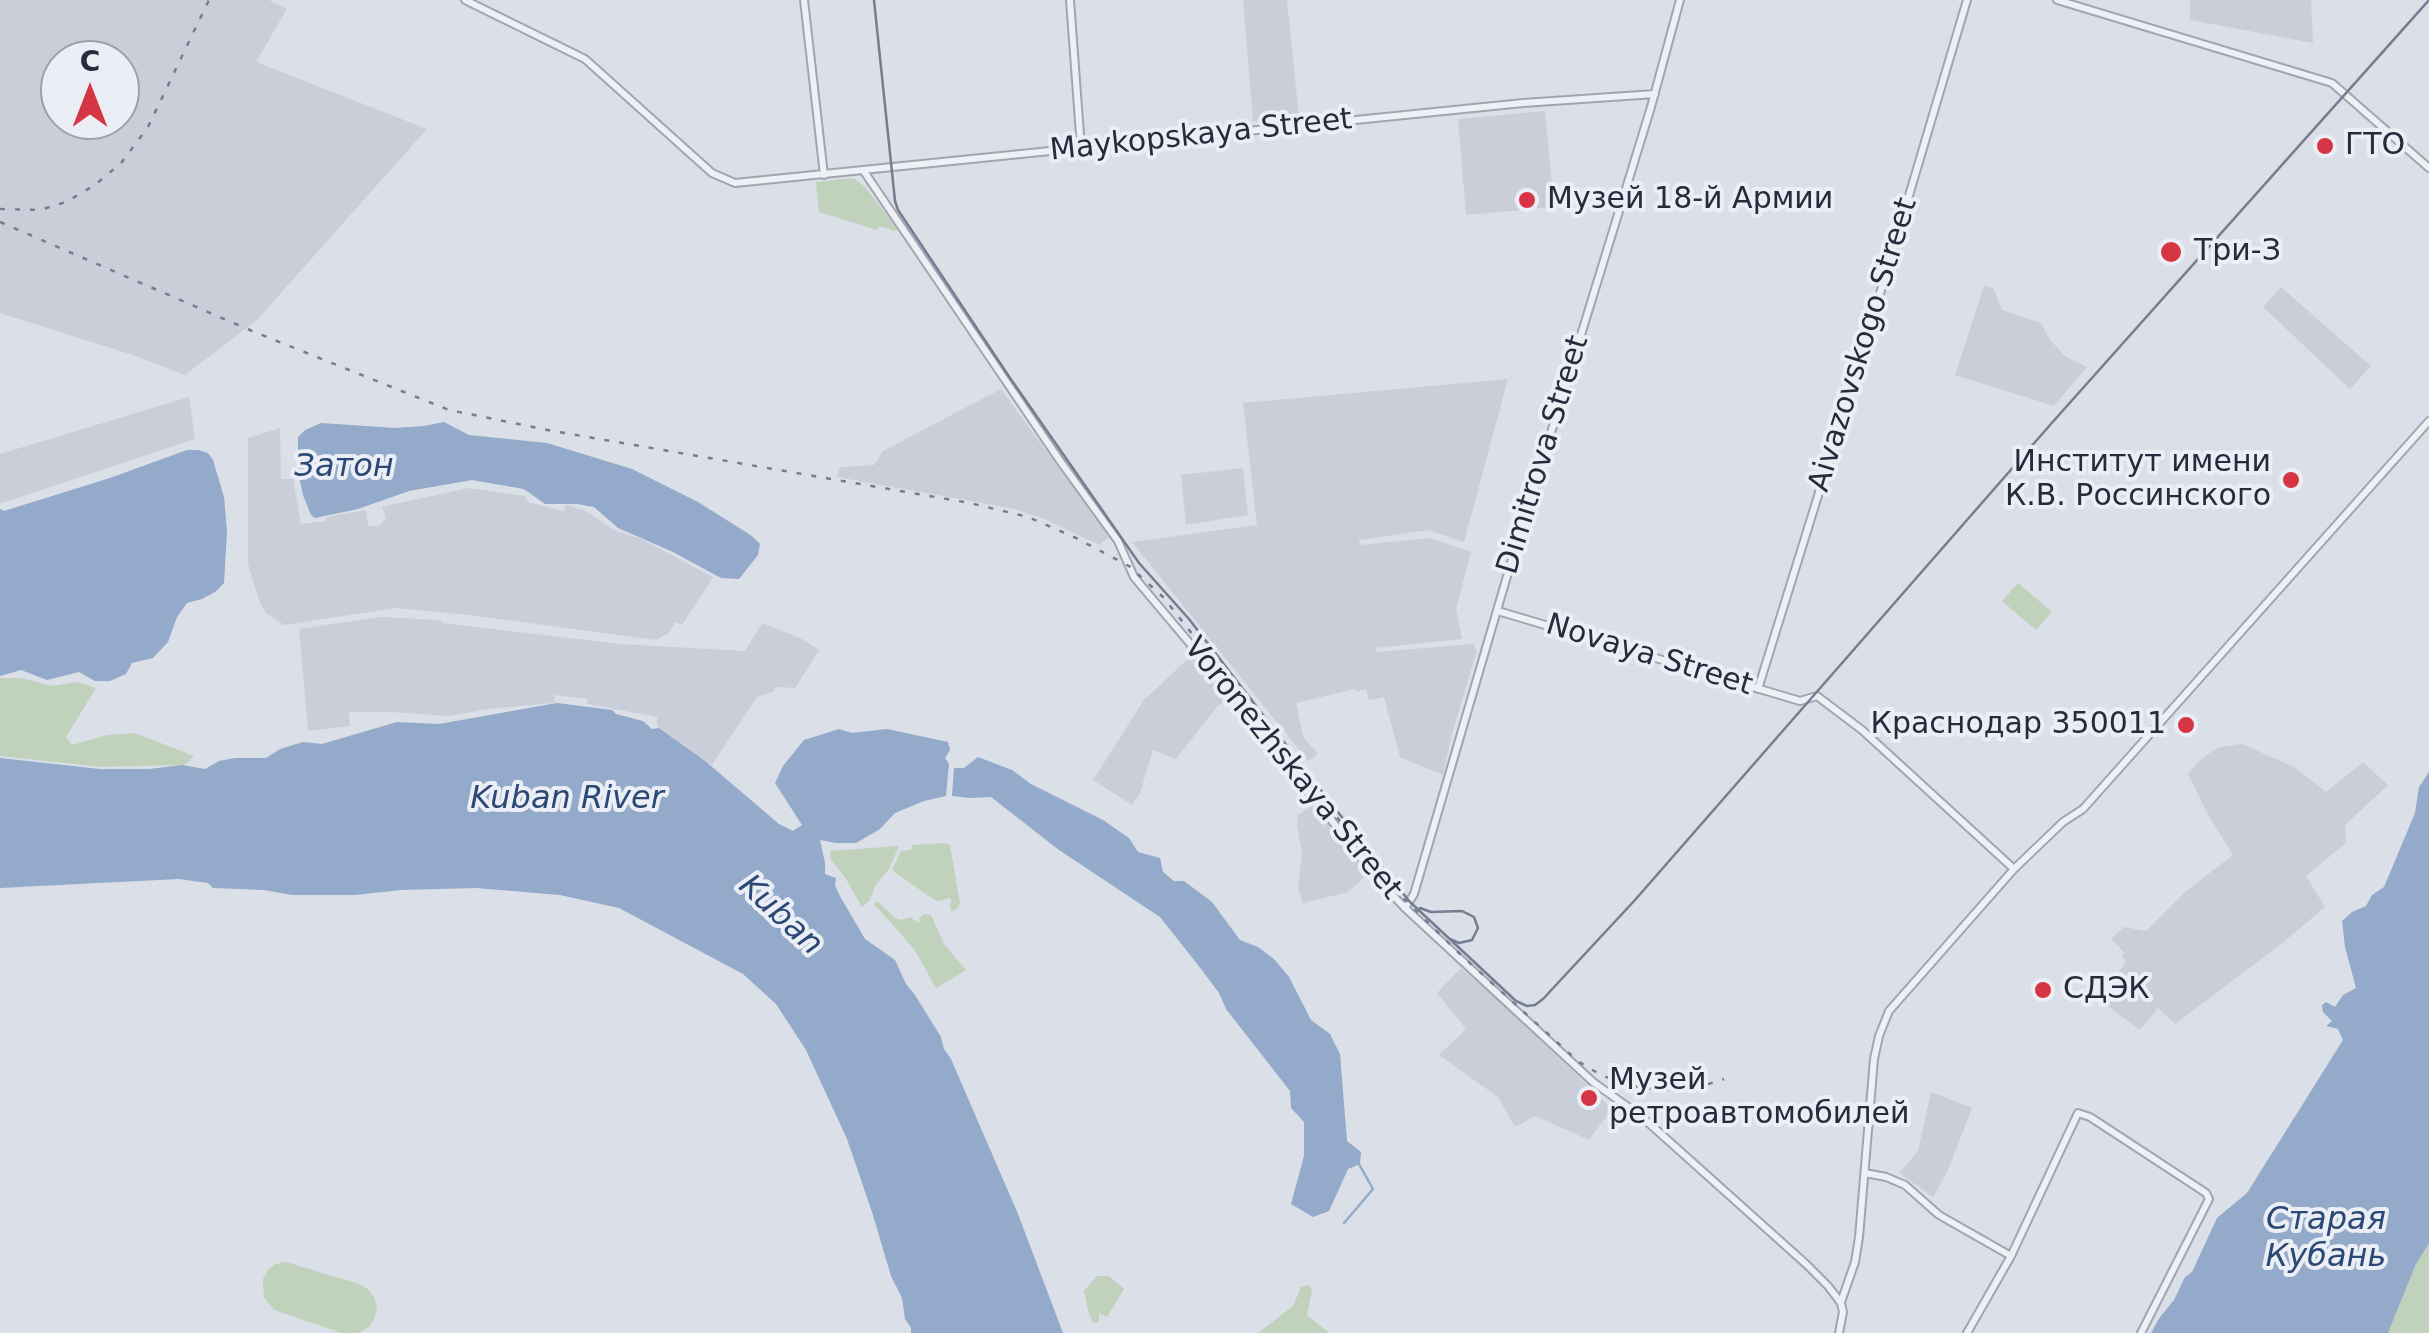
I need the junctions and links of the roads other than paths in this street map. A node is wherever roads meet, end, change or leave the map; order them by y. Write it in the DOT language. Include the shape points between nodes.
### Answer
graph roads {
  1 [pos="464,0"];
  2 [pos="804,0"];
  3 [pos="1070,0"];
  4 [pos="1680,0"];
  5 [pos="1967,0"];
  6 [pos="2056,0"];
  7 [pos="1655,94"];
  8 [pos="1081,148"];
  9 [pos="2429,168"];
  10 [pos="863,170"];
  11 [pos="824,175"];
  12 [pos="2429,422"];
  13 [pos="1498,611"];
  14 [pos="1758,689"];
  15 [pos="2017,867"];
  16 [pos="1405,908"];
  17 [pos="1865,1173"];
  18 [pos="2011,1256"];
  19 [pos="1840,1303"];
  20 [pos="1839,1333"];
  21 [pos="1968,1333"];
  22 [pos="2141,1333"];
  1 -- 11 [label="street, Maykopskaya Street" via="582,56 712,172 734,183"];
  2 -- 11 [label="street"];
  3 -- 8 [label="street"];
  4 -- 7 [label="street, Dimitrova Street"];
  5 -- 14 [label="street, Aivazovskogo Street"];
  6 -- 9 [label="street" via="2332,83"];
  7 -- 8 [label="street, Maykopskaya Street"];
  7 -- 13 [label="street, Dimitrova Street"];
  8 -- 10 [label="street, Maykopskaya Street"];
  10 -- 11 [label="street, Maykopskaya Street"];
  10 -- 16 [label="street, Voronezhskaya Street" via="1118,542 1134,577"];
  12 -- 15 [label="street" via="2083,808"];
  13 -- 14 [label="street, Novaya Street"];
  13 -- 16 [label="street, Dimitrova Street"];
  14 -- 15 [label="street, Novaya Street" via="1800,701 1817,696"];
  15 -- 17 [label="street" via="1889,1011 1874,1059"];
  16 -- 19 [label="street, Voronezhskaya Street" via="1593,1082 1736,1199"];
  17 -- 18 [label="street" via="1906,1185 1939,1215"];
  17 -- 19 [label="street" via="1855,1262"];
  18 -- 21 [label="street"];
  18 -- 22 [label="street" via="2076,1114 2090,1117 2209,1199"];
  19 -- 20 [label="street"];
}
